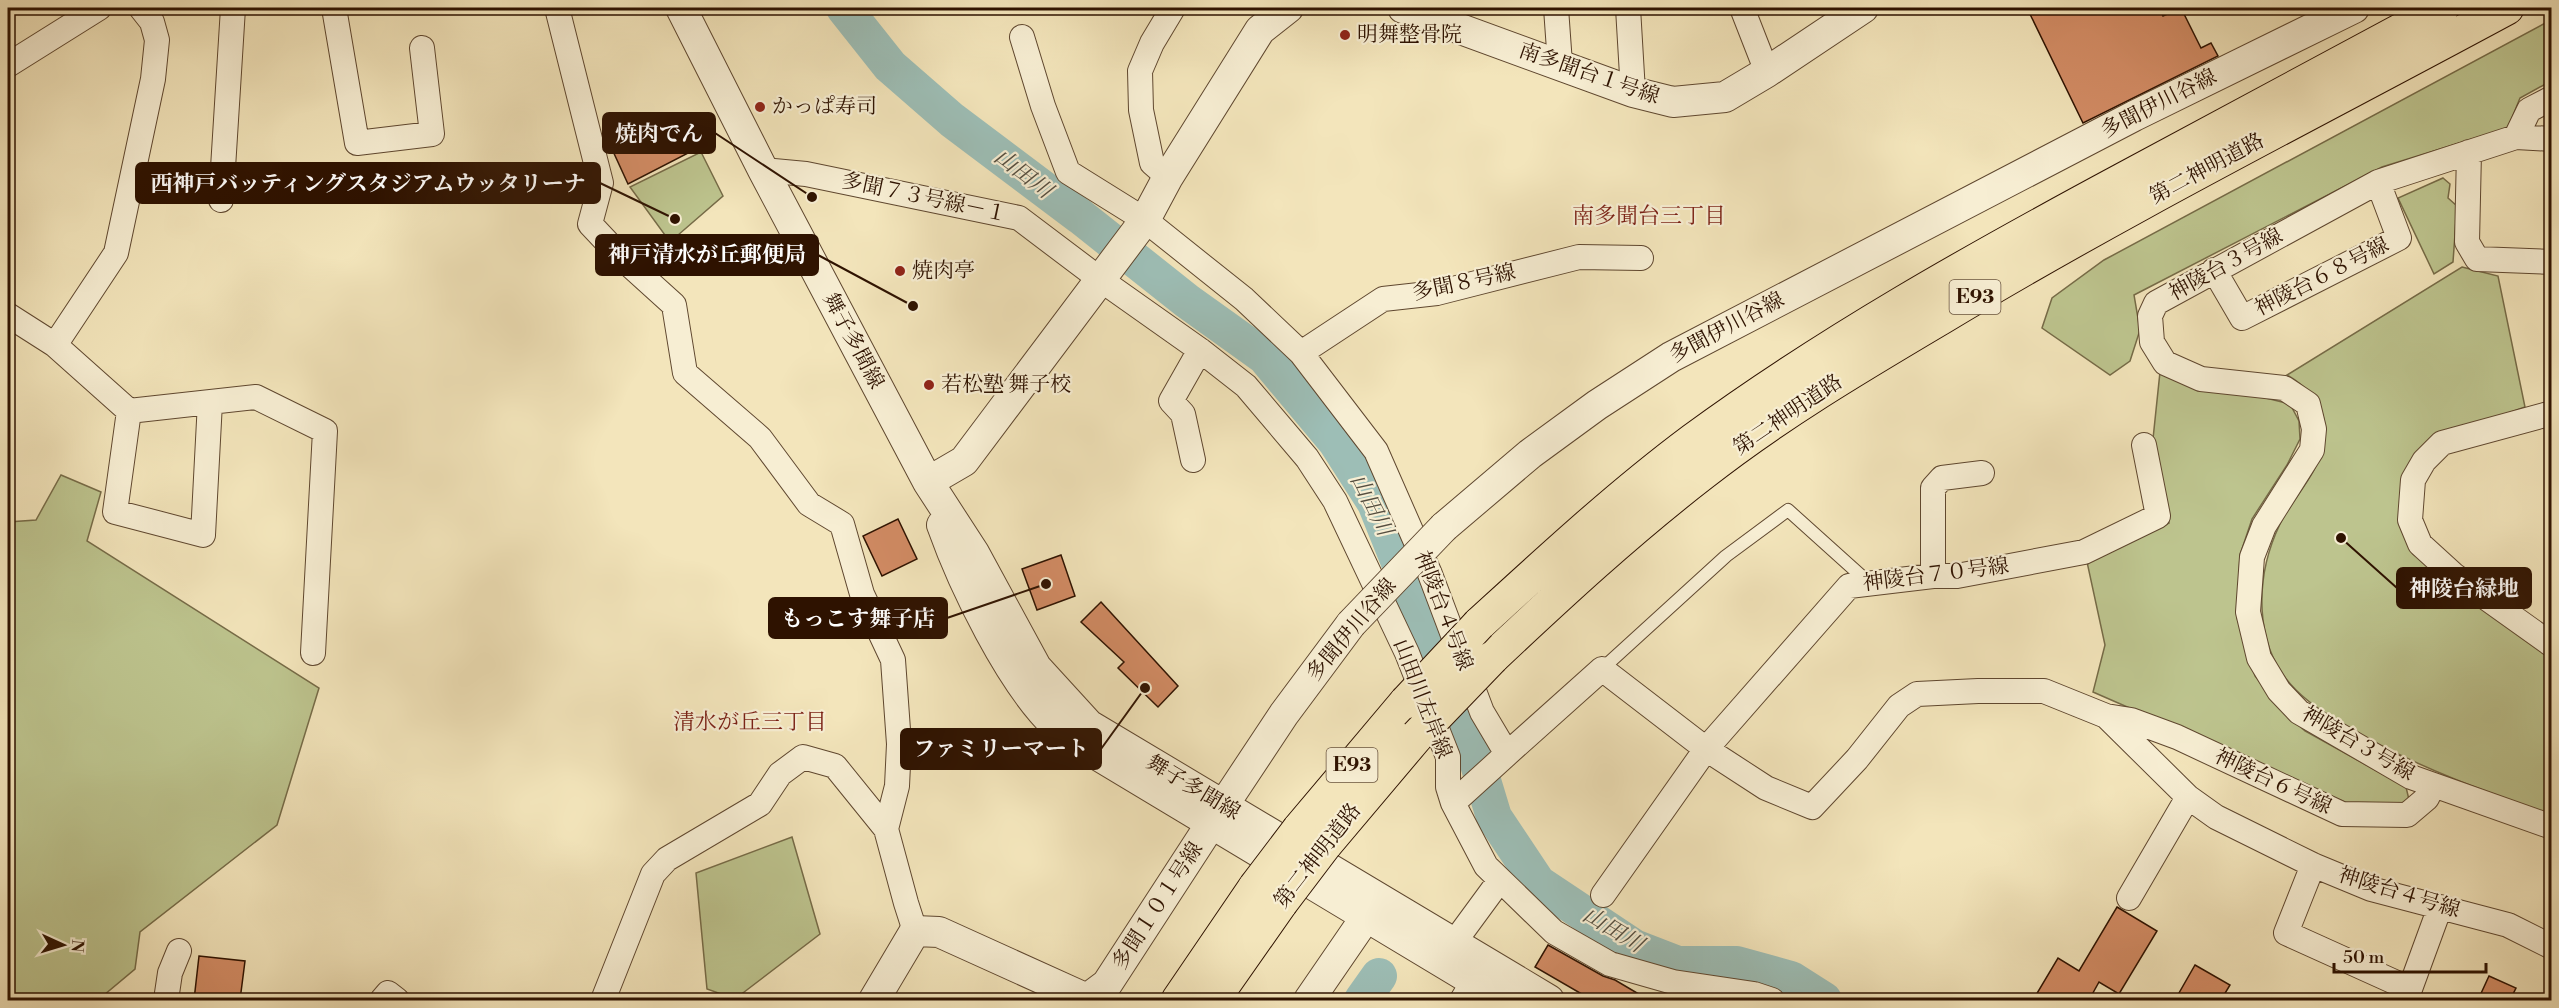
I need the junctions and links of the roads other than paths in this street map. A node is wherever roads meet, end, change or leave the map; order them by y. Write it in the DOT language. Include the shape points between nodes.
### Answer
graph roads {
  1 [pos="99,8"];
  2 [pos="141,8"];
  3 [pos="233,8"];
  4 [pos="334,8"];
  5 [pos="557,8"];
  6 [pos="681,8"];
  7 [pos="1173,8"];
  8 [pos="1288,8"];
  9 [pos="1403,8"];
  10 [pos="1556,8"];
  11 [pos="1628,8"];
  12 [pos="1742,8"];
  13 [pos="1863,8"];
  14 [pos="2354,8"];
  15 [pos="2442,8"];
  16 [pos="2506,8"];
  17 [pos="1022,37"];
  18 [pos="422,48"];
  19 [pos="1560,64"];
  20 [pos="8,65"];
  21 [pos="1767,72"];
  22 [pos="1633,92"];
  23 [pos="2552,98"];
  24 [pos="2516,137"];
  25 [pos="2552,139"];
  26 [pos="2469,152"];
  27 [pos="763,170"];
  28 [pos="1168,177"];
  29 [pos="2378,182"];
  30 [pos="221,200"];
  31 [pos="1145,220"];
  32 [pos="1641,258"];
  33 [pos="2552,262"];
  34 [pos="2214,270"];
  35 [pos="1101,280"];
  36 [pos="8,315"];
  37 [pos="55,345"];
  38 [pos="1200,350"];
  39 [pos="1301,353"];
  40 [pos="210,402"];
  41 [pos="129,411"];
  42 [pos="2552,413"];
  43 [pos="2144,445"];
  44 [pos="1193,460"];
  45 [pos="1982,473"];
  46 [pos="928,482"];
  47 [pos="1933,576"];
  48 [pos="1869,584"];
  49 [pos="2552,645"];
  50 [pos="313,653"];
  51 [pos="1602,669"];
  52 [pos="2106,716"];
  53 [pos="1706,749"];
  54 [pos="1507,754"];
  55 [pos="2433,786"];
  56 [pos="2188,797"];
  57 [pos="1453,803"];
  58 [pos="1217,815"];
  59 [pos="2552,827"];
  60 [pos="886,829"];
  61 [pos="1312,837"];
  62 [pos="2313,865"];
  63 [pos="1500,880"];
  64 [pos="1268,895"];
  65 [pos="1603,895"];
  66 [pos="2128,898"];
  67 [pos="2440,907"];
  68 [pos="1372,909"];
  69 [pos="915,931"];
  70 [pos="1453,944"];
  71 [pos="2552,946"];
  72 [pos="179,951"];
  73 [pos="1473,982"];
  74 [pos="166,1000"];
  75 [pos="382,1000"];
  76 [pos="398,1000"];
  77 [pos="603,1000"];
  78 [pos="874,1000"];
  79 [pos="1178,1000"];
  80 [pos="1214,1000"];
  81 [pos="1309,1000"];
  82 [pos="1505,1000"];
  83 [pos="1549,1000"];
  84 [pos="1772,1000"];
  1 -- 20 [label="street"];
  2 -- 37 [label="street" via="152,22 157,40 153,79 117,253"];
  3 -- 30 [label="street"];
  4 -- 18 [label="street" via="357,143 432,134"];
  5 -- 60 [label="street" via="601,183 590,225 674,305 685,373 760,438 809,504 842,524 862,594 893,660 899,744 897,786"];
  6 -- 27 [label="street, 舞子多聞線"];
  7 -- 28 [label="street" via="1140,71 1141,110 1152,163"];
  8 -- 28 [label="street" via="1260,30"];
  9 -- 19 [label="street, 南多聞台１号線"];
  10 -- 19 [label="street"];
  11 -- 22 [label="street"];
  12 -- 21 [label="street"];
  13 -- 21 [label="street, 南多聞台１号線"];
  14 -- 58 [label="street, 多聞伊川谷線, bridge" via="2134,116 1671,357 1598,405 1530,454 1444,527 1351,624 1284,714"];
  15 -- 61 [label="highway, 第二神明道路 / E93, bridge" via="2038,225 1878,318 1692,441 1479,624 1406,702"];
  16 -- 61 [label="highway, 第二神明道路 / E93, bridge" via="2052,253 1782,417 1703,473 1559,595"];
  17 -- 31 [label="street, 神陵台４号線" via="1068,172"];
  19 -- 22 [label="street, 南多聞台１号線"];
  21 -- 22 [label="street, 南多聞台１号線" via="1725,97 1673,102"];
  23 -- 24 [label="street" via="2529,110"];
  24 -- 25 [label="street"];
  24 -- 26 [label="street, 神陵台３号線"];
  26 -- 29 [label="street, 神陵台３号線"];
  26 -- 33 [label="street" via="2467,242 2477,259"];
  27 -- 35 [label="street, 多聞７３号線－１" via="806,174 1019,218"];
  27 -- 46 [label="street, 舞子多聞線"];
  28 -- 31 [label="street"];
  29 -- 34 [label="street, 神陵台３号線"];
  29 -- 34 [label="street, 神陵台６８号線" via="2399,238 2242,318"];
  31 -- 35 [label="street"];
  31 -- 39 [label="street, 神陵台４号線" via="1244,299"];
  32 -- 39 [label="street, 多聞８号線" via="1579,257 1437,293 1383,299"];
  34 -- 55 [label="street, 神陵台３号線" via="2156,303 2150,316 2152,342 2165,363 2201,379 2284,388 2308,404 2314,429 2312,450 2264,526 2252,557 2248,612 2259,658 2279,691 2299,712"];
  35 -- 38 [label="street, 山田川左岸線"];
  35 -- 46 [label="street" via="964,461"];
  36 -- 37 [label="street"];
  37 -- 41 [label="street"];
  38 -- 44 [label="street" via="1171,400 1183,414"];
  38 -- 57 [label="street, 山田川左岸線" via="1246,386 1306,458 1335,501 1407,652 1448,757 1448,787"];
  39 -- 54 [label="street, 神陵台４号線" via="1376,451 1430,574 1482,712"];
  40 -- 41 [label="street"];
  40 -- 41 [label="street" via="203,535 115,512"];
  40 -- 50 [label="street" via="256,398 326,431"];
  42 -- 49 [label="street" via="2442,442 2413,480 2410,520 2420,544 2454,575"];
  43 -- 47 [label="street, 神陵台７０号線" via="2158,516 2084,552 1957,576"];
  45 -- 47 [label="street" via="1942,478 1933,489"];
  46 -- 58 [label="street, 舞子多聞線" via="974,553 1036,667 1089,725"];
  47 -- 48 [label="street, 神陵台７０号線"];
  48 -- 51 [label="lane" via="1788,510 1726,556"];
  48 -- 53 [label="street, 神陵台７０号線" via="1850,586"];
  51 -- 53 [label="street, 神陵台４号線"];
  51 -- 54 [label="street"];
  52 -- 53 [label="street, 神陵台４号線" via="2044,691 1917,694 1899,706 1812,807 1766,788"];
  52 -- 55 [label="street, 神陵台６号線" via="2177,736 2342,814 2407,815 2427,798"];
  52 -- 56 [label="street, 神陵台４号線"];
  53 -- 65 [label="street, 神陵台７０号線"];
  54 -- 57 [label="street"];
  55 -- 59 [label="street, 神陵台３号線"];
  56 -- 62 [label="street, 神陵台４号線" via="2216,818"];
  56 -- 66 [label="street"];
  57 -- 63 [label="street, 山田川左岸線" via="1486,866"];
  58 -- 68 [label="street, 舞子多聞線"];
  58 -- 69 [label="street, 多聞１０１号線" via="1107,984 1087,999 939,932"];
  60 -- 69 [label="street"];
  60 -- 77 [label="street" via="835,766 802,757 780,774 760,804 667,859 653,874"];
  61 -- 64 [label="highway, 第二神明道路 / E93, bridge"];
  62 -- 67 [label="street, 神陵台４号線" via="2371,889"];
  62 -- 67 [label="street" via="2286,933 2410,989"];
  63 -- 70 [label="street"];
  63 -- 84 [label="street, 山田川左岸線" via="1554,932 1610,964 1673,982"];
  64 -- 79 [label="highway, 第二神明道路 / E93"];
  64 -- 80 [label="highway, 第二神明道路 / E93"];
  67 -- 71 [label="street, 神陵台４号線" via="2508,925"];
  68 -- 70 [label="street, 舞子多聞線"];
  68 -- 73 [label="street, 舞子多聞線"];
  68 -- 81 [label="street"];
  69 -- 78 [label="street"];
  70 -- 73 [label="street, 舞子多聞線"];
  72 -- 74 [label="street" via="170,973"];
  73 -- 82 [label="street, 舞子多聞線"];
  73 -- 83 [label="street, 舞子多聞線"];
  75 -- 76 [label="street" via="388,993"];
}
